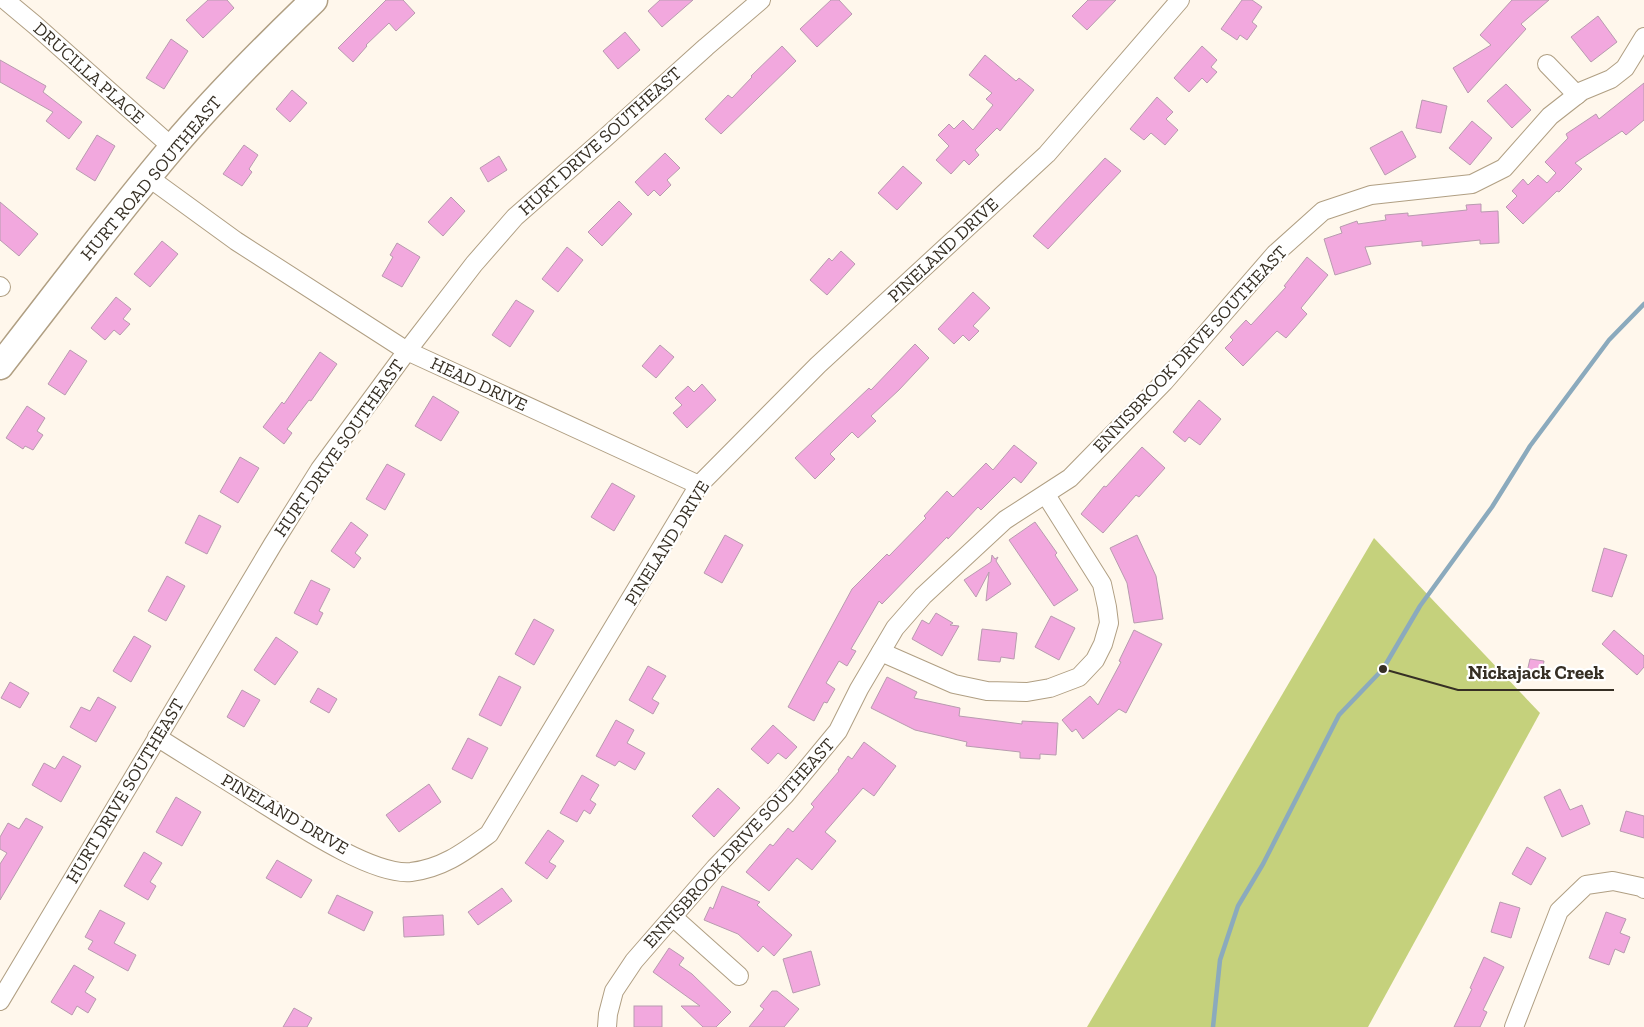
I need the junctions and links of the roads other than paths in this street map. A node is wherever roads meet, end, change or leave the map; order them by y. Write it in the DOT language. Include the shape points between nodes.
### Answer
graph roads {
  1 [pos="5,0"];
  2 [pos="314,0"];
  3 [pos="761,0"];
  4 [pos="1180,0"];
  5 [pos="1644,37"];
  6 [pos="1547,64"];
  7 [pos="1577,95"];
  8 [pos="172,147"];
  9 [pos="148,177"];
  10 [pos="407,351"];
  11 [pos="0,366"];
  12 [pos="699,485"];
  13 [pos="1046,494"];
  14 [pos="881,652"];
  15 [pos="157,737"];
  16 [pos="1644,889"];
  17 [pos="673,917"];
  18 [pos="739,976"];
  19 [pos="0,1001"];
  20 [pos="607,1027"];
  21 [pos="1514,1027"];
  1 -- 8 [label="street, DRUCILLA PLACE"];
  2 -- 8 [label="street, HURT ROAD SOUTHEAST"];
  3 -- 10 [label="street, HURT DRIVE SOUTHEAST" via="515,217"];
  4 -- 12 [label="street, PINELAND DRIVE" via="1047,154 818,365"];
  5 -- 7 [label="street, ENNISBROOK DRIVE SOUTHEAST" via="1625,68 1611,79"];
  6 -- 7 [label="street"];
  7 -- 13 [label="street, ENNISBROOK DRIVE SOUTHEAST" via="1550,116 1504,168 1472,184 1371,196 1323,211 1275,254 1137,410 1070,478"];
  8 -- 9 [label="street, HURT ROAD SOUTHEAST"];
  9 -- 10 [label="street, HEAD DRIVE" via="236,240"];
  9 -- 11 [label="street, HURT ROAD SOUTHEAST"];
  10 -- 12 [label="street, HEAD DRIVE"];
  10 -- 15 [label="street, HURT DRIVE SOUTHEAST" via="320,469"];
  12 -- 15 [label="street, PINELAND DRIVE" via="489,834 436,868 409,872 380,868 317,837"];
  13 -- 14 [label="street, ENNISBROOK DRIVE SOUTHEAST" via="1005,520 923,596 894,628"];
  13 -- 14 [label="street" via="1102,584 1107,607 1109,623 1103,644 1095,660 1078,677 1050,688 1027,692 987,690 954,684"];
  14 -- 17 [label="street, ENNISBROOK DRIVE SOUTHEAST" via="838,731 785,795"];
  15 -- 19 [label="street, HURT DRIVE SOUTHEAST"];
  16 -- 21 [label="street" via="1613,880 1586,885 1559,911"];
  17 -- 18 [label="street"];
  17 -- 20 [label="street, ENNISBROOK DRIVE SOUTHEAST" via="634,961 614,991"];
}
